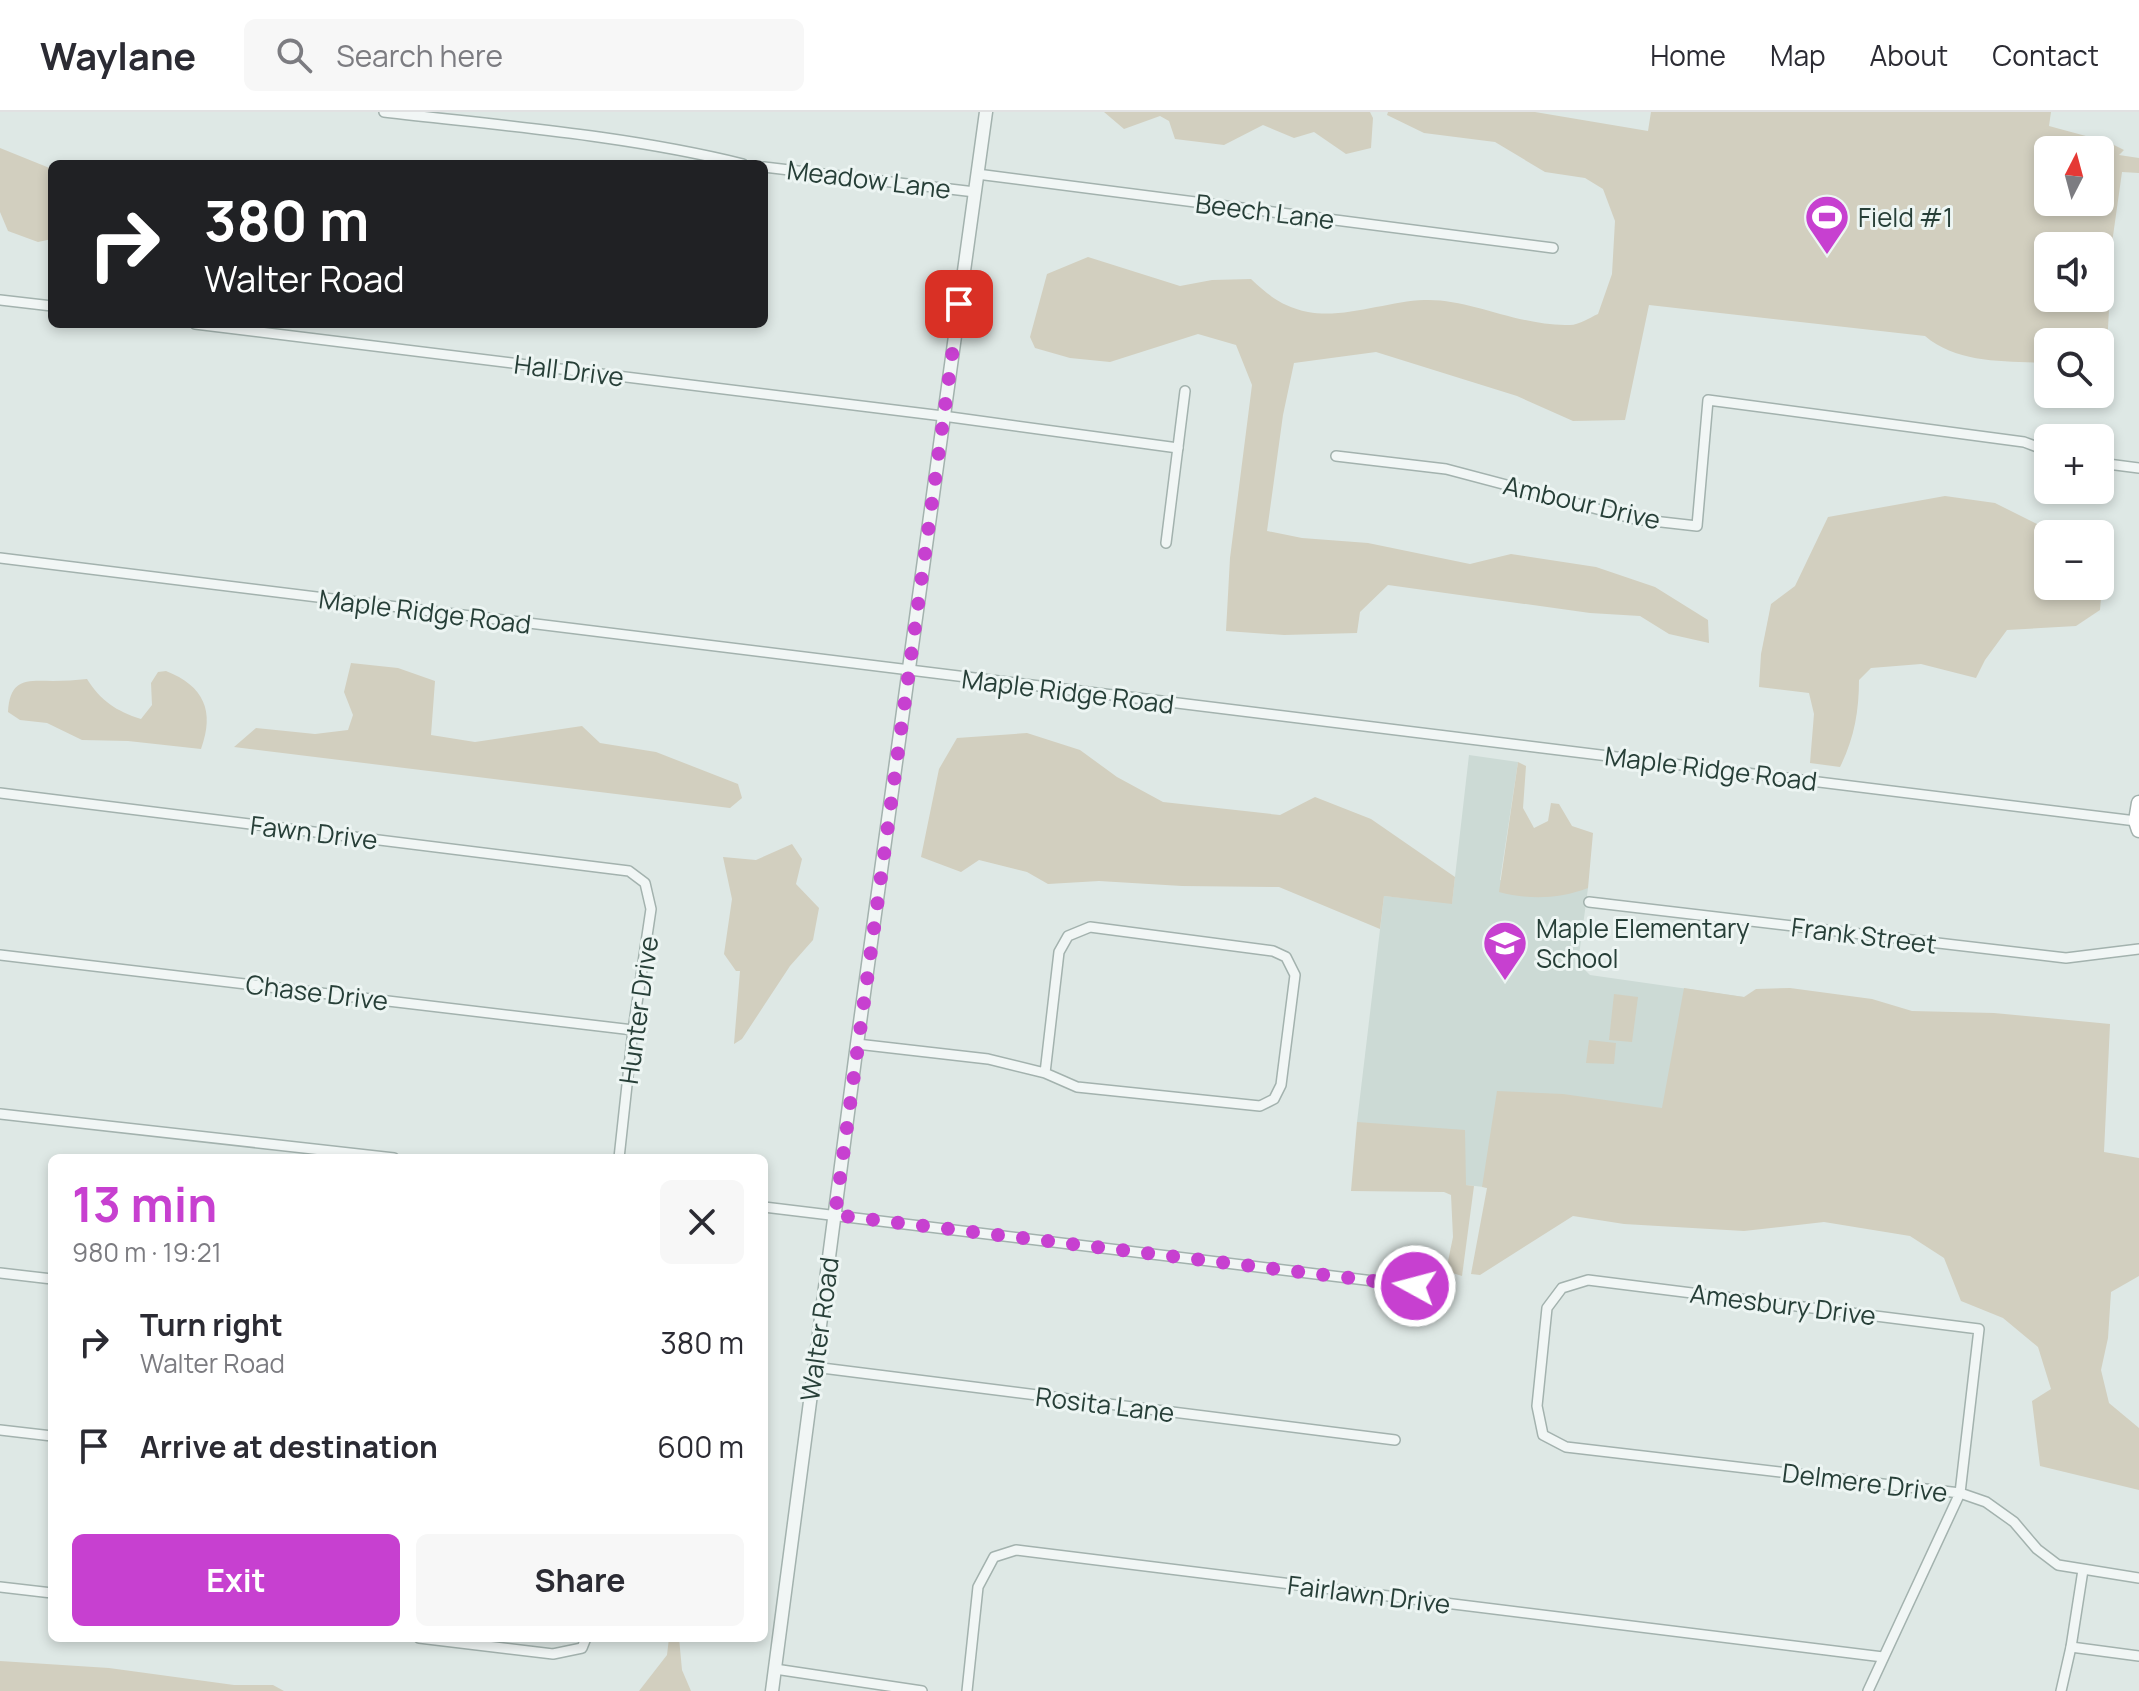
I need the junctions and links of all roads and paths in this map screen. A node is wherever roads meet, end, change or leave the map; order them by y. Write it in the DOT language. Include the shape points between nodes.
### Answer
graph roads {
  1 [pos="384,112"];
  2 [pos="986,112"];
  3 [pos="477,117"];
  4 [pos="727,160"];
  5 [pos="768,167"];
  6 [pos="977,174"];
  7 [pos="975,192"];
  8 [pos="1553,248"];
  9 [pos="0,300"];
  10 [pos="48,306"];
  11 [pos="228,328"];
  12 [pos="1185,391"];
  13 [pos="943,416"];
  14 [pos="2034,446"];
  15 [pos="1178,448"];
  16 [pos="1336,456"];
  17 [pos="2114,465"];
  18 [pos="2139,468"];
  19 [pos="1166,543"];
  20 [pos="0,558"];
  21 [pos="909,672"];
  22 [pos="0,793"];
  23 [pos="2139,803"];
  24 [pos="2138,826"];
  25 [pos="629,871"];
  26 [pos="1589,902"];
  27 [pos="2139,949"];
  28 [pos="0,955"];
  29 [pos="633,1030"];
  30 [pos="857,1044"];
  31 [pos="1045,1073"];
  32 [pos="0,1114"];
  33 [pos="358,1154"];
  34 [pos="619,1154"];
  35 [pos="768,1207"];
  36 [pos="835,1215"];
  37 [pos="0,1273"];
  38 [pos="48,1279"];
  39 [pos="1415,1286"];
  40 [pos="814,1367"];
  41 [pos="0,1430"];
  42 [pos="48,1436"];
  43 [pos="1395,1440"];
  44 [pos="1566,1447"];
  45 [pos="1960,1493"];
  46 [pos="2083,1570"];
  47 [pos="2139,1578"];
  48 [pos="0,1587"];
  49 [pos="48,1593"];
  50 [pos="452,1642"];
  51 [pos="584,1642"];
  52 [pos="2071,1647"];
  53 [pos="2139,1656"];
  54 [pos="1883,1657"];
  55 [pos="775,1669"];
  56 [pos="772,1691"];
  57 [pos="922,1691"];
  58 [pos="967,1691"];
  59 [pos="1868,1691"];
  60 [pos="2061,1691"];
  1 -- 3 [label="street"];
  2 -- 6 [label="street, Walter Road"];
  3 -- 4 [label="street"];
  5 -- 7 [label="street, Meadow Lane"];
  6 -- 7 [label="street, Walter Road"];
  6 -- 8 [label="street, Beech Lane"];
  7 -- 13 [label="street, Walter Road"];
  9 -- 10 [label="street"];
  11 -- 13 [label="street, Hall Drive"];
  12 -- 15 [label="street"];
  13 -- 15 [label="street, Hall Drive"];
  13 -- 21 [label="street, Walter Road"];
  14 -- 16 [label="street, Ambour Drive" via="1708,400 1697,526 1635,519 1446,469"];
  15 -- 19 [label="street"];
  17 -- 18 [label="street"];
  20 -- 21 [label="street, Maple Ridge Road"];
  21 -- 24 [label="street, Maple Ridge Road" via="1740,770"];
  21 -- 30 [label="street, Walter Road"];
  22 -- 25 [label="street, Fawn Drive"];
  23 -- 24 [label="main road"];
  25 -- 29 [label="street, Hunter Drive" via="645,883 651,909"];
  26 -- 27 [label="street, Frank Street" via="2066,958"];
  28 -- 29 [label="street, Chase Drive"];
  29 -- 34 [label="street, Hunter Drive"];
  30 -- 31 [label="street" via="988,1059"];
  30 -- 36 [label="street, Walter Road"];
  31 -- 31 [label="street" via="1059,952 1068,936 1090,927 1273,951 1286,957 1295,975 1281,1085 1274,1099 1260,1106 1077,1087"];
  32 -- 33 [label="street"];
  35 -- 36 [label="street"];
  36 -- 39 [label="street"];
  36 -- 40 [label="street, Walter Road"];
  37 -- 38 [label="street"];
  40 -- 43 [label="street, Rosita Lane"];
  40 -- 55 [label="street, Walter Road"];
  41 -- 42 [label="street"];
  44 -- 45 [label="street, Delmere Drive"];
  44 -- 45 [label="street, Amesbury Drive" via="1543,1435 1537,1406 1547,1308 1562,1288 1588,1280 1979,1329"];
  45 -- 46 [label="street, Delmere Drive" via="1986,1502 2014,1522 2058,1565"];
  45 -- 54 [label="street"];
  46 -- 47 [label="street, Delmere Drive"];
  46 -- 52 [label="street"];
  48 -- 49 [label="street"];
  50 -- 51 [label="street" via="553,1654 582,1648"];
  52 -- 53 [label="street"];
  52 -- 60 [label="street"];
  54 -- 58 [label="street, Fairlawn Drive" via="1016,1550 994,1557 978,1587"];
  54 -- 59 [label="street"];
  55 -- 56 [label="street, Walter Road"];
  55 -- 57 [label="street"];
}
